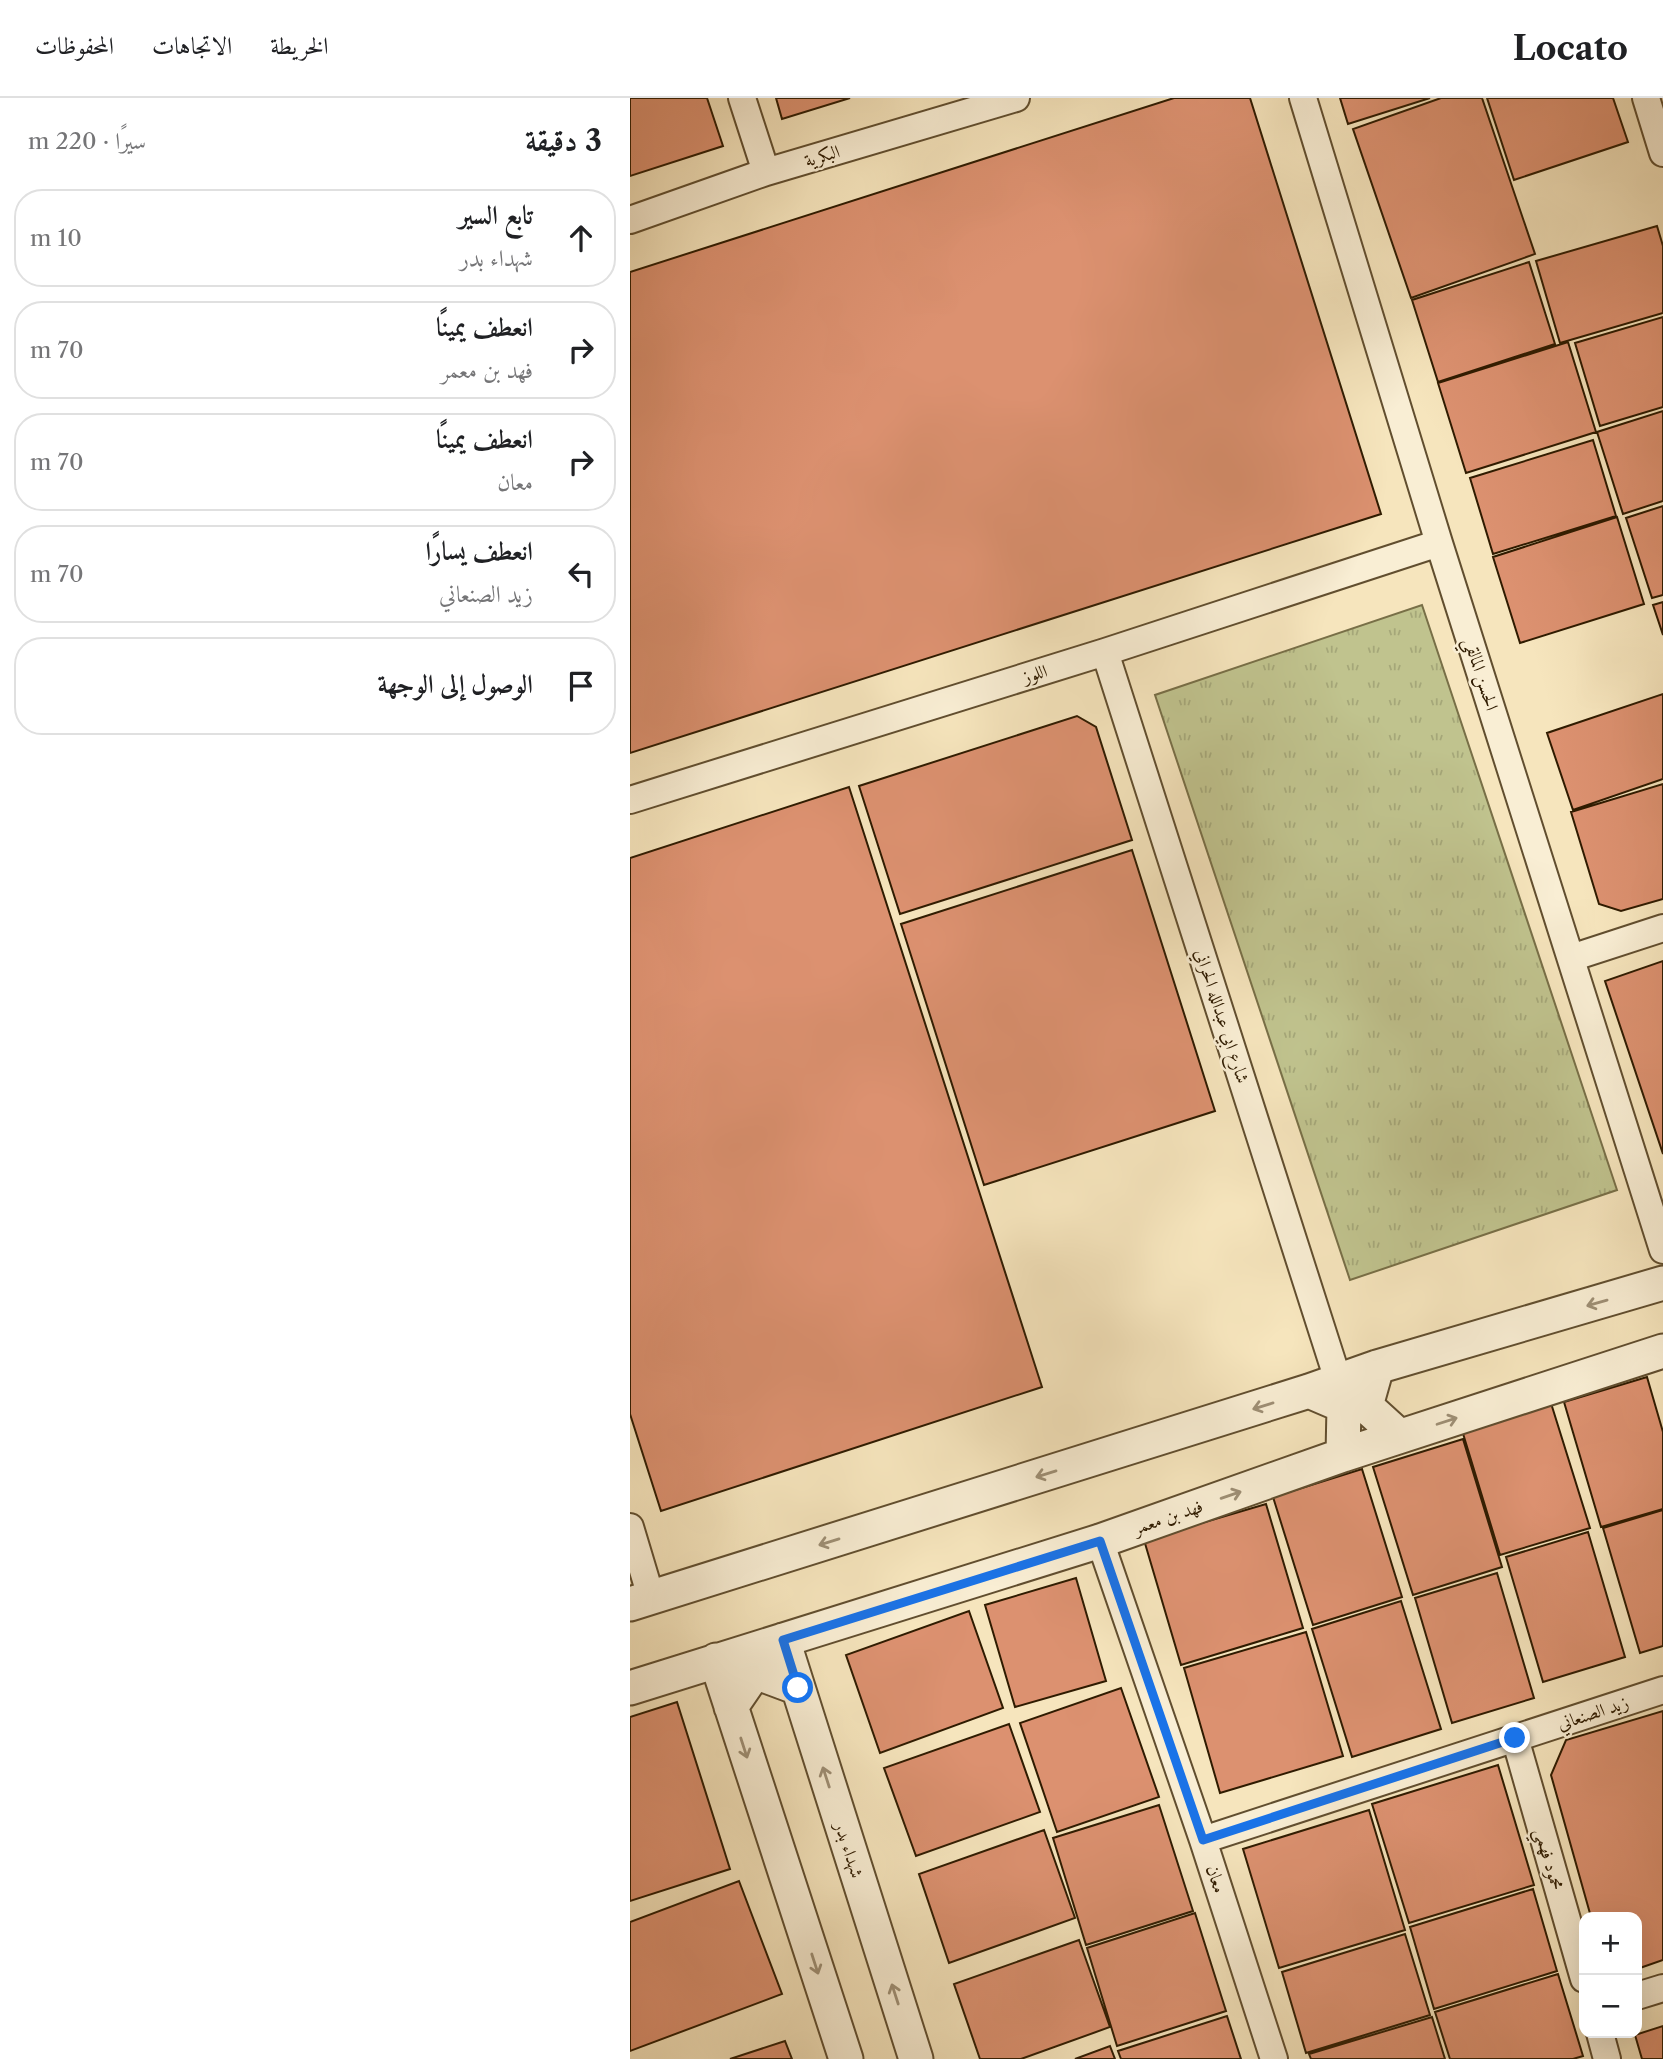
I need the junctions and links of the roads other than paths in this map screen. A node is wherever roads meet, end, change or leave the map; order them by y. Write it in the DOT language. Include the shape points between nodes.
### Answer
graph roads {
  1 [pos="742,98"];
  2 [pos="1016,98"];
  3 [pos="1303,98"];
  4 [pos="1646,98"];
  5 [pos="1663,153"];
  6 [pos="766,172"];
  7 [pos="630,220"];
  8 [pos="1439,544"];
  9 [pos="1105,652"];
  10 [pos="630,800"];
  11 [pos="1663,928"];
  12 [pos="1571,958"];
  13 [pos="1663,1250"];
  14 [pos="1663,1283"];
  15 [pos="1663,1351"];
  16 [pos="1377,1367"];
  17 [pos="1324,1386"];
  18 [pos="1399,1437"];
  19 [pos="1343,1455"];
  20 [pos="630,1527"];
  21 [pos="1100,1541"];
  22 [pos="640,1601"];
  23 [pos="783,1640"];
  24 [pos="716,1660"];
  25 [pos="630,1688"];
  26 [pos="798,1688"];
  27 [pos="1663,1690"];
  28 [pos="730,1707"];
  29 [pos="1515,1738"];
  30 [pos="1203,1840"];
  31 [pos="1583,1975"];
  32 [pos="1663,1988"];
  33 [pos="1642,1994"];
  34 [pos="1601,2038"];
  35 [pos="846,2059"];
  36 [pos="916,2059"];
  37 [pos="1274,2059"];
  38 [pos="1607,2059"];
  1 -- 6 [label="street"];
  2 -- 6 [label="street, البكرية"];
  3 -- 8 [label="street, الحسن المالقي"];
  4 -- 5 [label="street"];
  6 -- 7 [label="street, البكرية"];
  8 -- 9 [label="street, اللوز"];
  8 -- 12 [label="street, الحسن المالقي"];
  9 -- 10 [label="street, اللوز"];
  9 -- 17 [label="street, شارع ابي عبدالله الحراني"];
  11 -- 12 [label="street"];
  12 -- 13 [label="street, الحسن المالقي"];
  14 -- 16 [label="street, one-way"];
  18 -- 15 [label="street, فهد بن معمر, one-way"];
  16 -- 17 [label="street"];
  16 -- 18 [label="street" via="1366,1406"];
  17 -- 19 [label="street" via="1344,1406"];
  17 -- 22 [label="street, one-way"];
  18 -- 19 [label="street, فهد بن معمر"];
  21 -- 19 [label="street, فهد بن معمر, one-way"];
  20 -- 22 [label="street"];
  21 -- 23 [label="street, فهد بن معمر"];
  21 -- 30 [label="street, معان"];
  23 -- 24 [label="street, فهد بن معمر"];
  23 -- 26 [label="street, شهداء بدر"];
  24 -- 25 [label="street, فهد بن معمر"];
  24 -- 28 [label="street"];
  26 -- 28 [label="street" via="755,1672"];
  36 -- 26 [label="street, شهداء بدر, one-way"];
  27 -- 29 [label="street, زيد الصنعاني"];
  28 -- 35 [label="street, one-way"];
  29 -- 30 [label="street, زيد الصنعاني"];
  29 -- 31 [label="street, محمود فهمي"];
  30 -- 37 [label="street, معان"];
  32 -- 33 [label="street"];
  34 -- 38 [label="street"];
}
